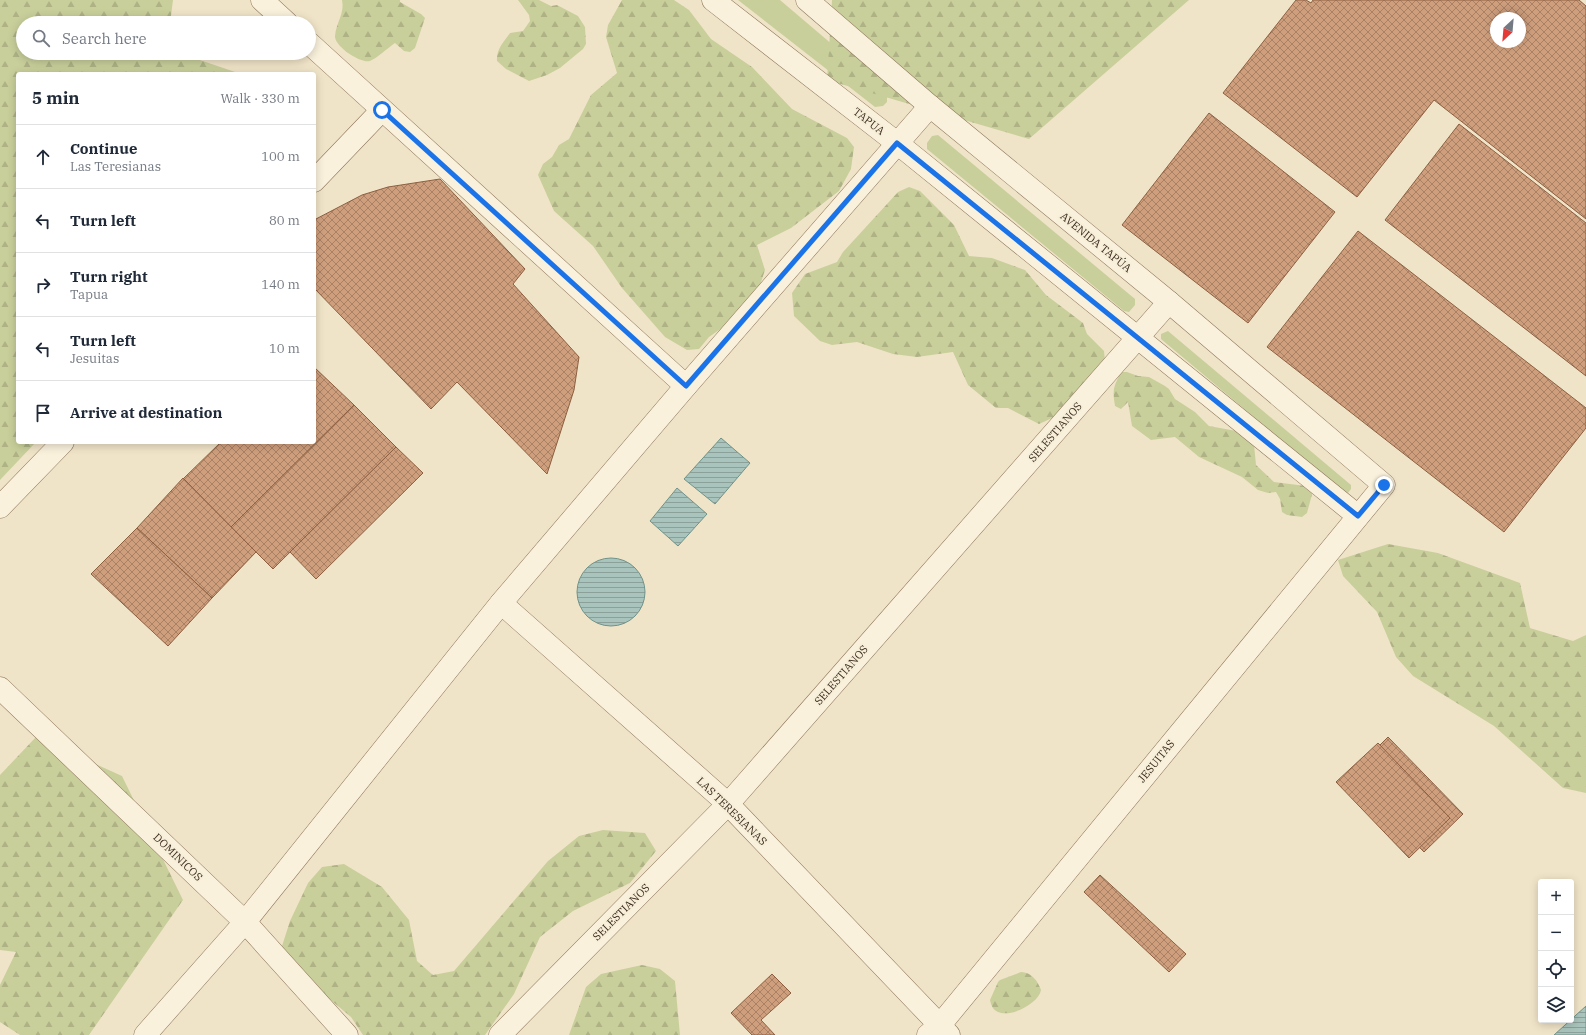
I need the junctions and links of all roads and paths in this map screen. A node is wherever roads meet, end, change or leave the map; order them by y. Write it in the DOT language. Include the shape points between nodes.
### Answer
graph roads {
  1 [pos="262,0"];
  2 [pos="713,0"];
  3 [pos="807,0"];
  4 [pos="279,16"];
  5 [pos="316,49"];
  6 [pos="930,106"];
  7 [pos="382,110"];
  8 [pos="897,143"];
  9 [pos="316,179"];
  10 [pos="1169,302"];
  11 [pos="1138,337"];
  12 [pos="686,386"];
  13 [pos="61,444"];
  14 [pos="1384,485"];
  15 [pos="0,507"];
  16 [pos="1358,516"];
  17 [pos="501,603"];
  18 [pos="0,688"];
  19 [pos="728,804"];
  20 [pos="245,922"];
  21 [pos="939,1032"];
  22 [pos="145,1035"];
  23 [pos="347,1035"];
  24 [pos="500,1035"];
  1 -- 4 [label="street"];
  2 -- 8 [label="street, TAPUA"];
  3 -- 6 [label="street, AVENIDA TAPÚA"];
  5 -- 7 [label="street"];
  6 -- 8 [label="street"];
  6 -- 10 [label="street, AVENIDA TAPÚA"];
  7 -- 9 [label="street"];
  7 -- 12 [label="street"];
  8 -- 11 [label="street, TAPUA"];
  8 -- 12 [label="street"];
  10 -- 11 [label="street, SELESTIANOS"];
  10 -- 14 [label="street, AVENIDA TAPÚA"];
  11 -- 16 [label="street, TAPUA"];
  11 -- 19 [label="street, SELESTIANOS"];
  12 -- 17 [label="street"];
  13 -- 15 [label="street"];
  14 -- 16 [label="street, JESUITAS"];
  16 -- 21 [label="street, JESUITAS"];
  17 -- 19 [label="street, LAS TERESIANAS"];
  17 -- 20 [label="street"];
  18 -- 20 [label="street, DOMINICOS"];
  19 -- 21 [label="street, LAS TERESIANAS"];
  19 -- 24 [label="street, SELESTIANOS"];
  20 -- 22 [label="street"];
  20 -- 23 [label="street, DOMINICOS"];
}
